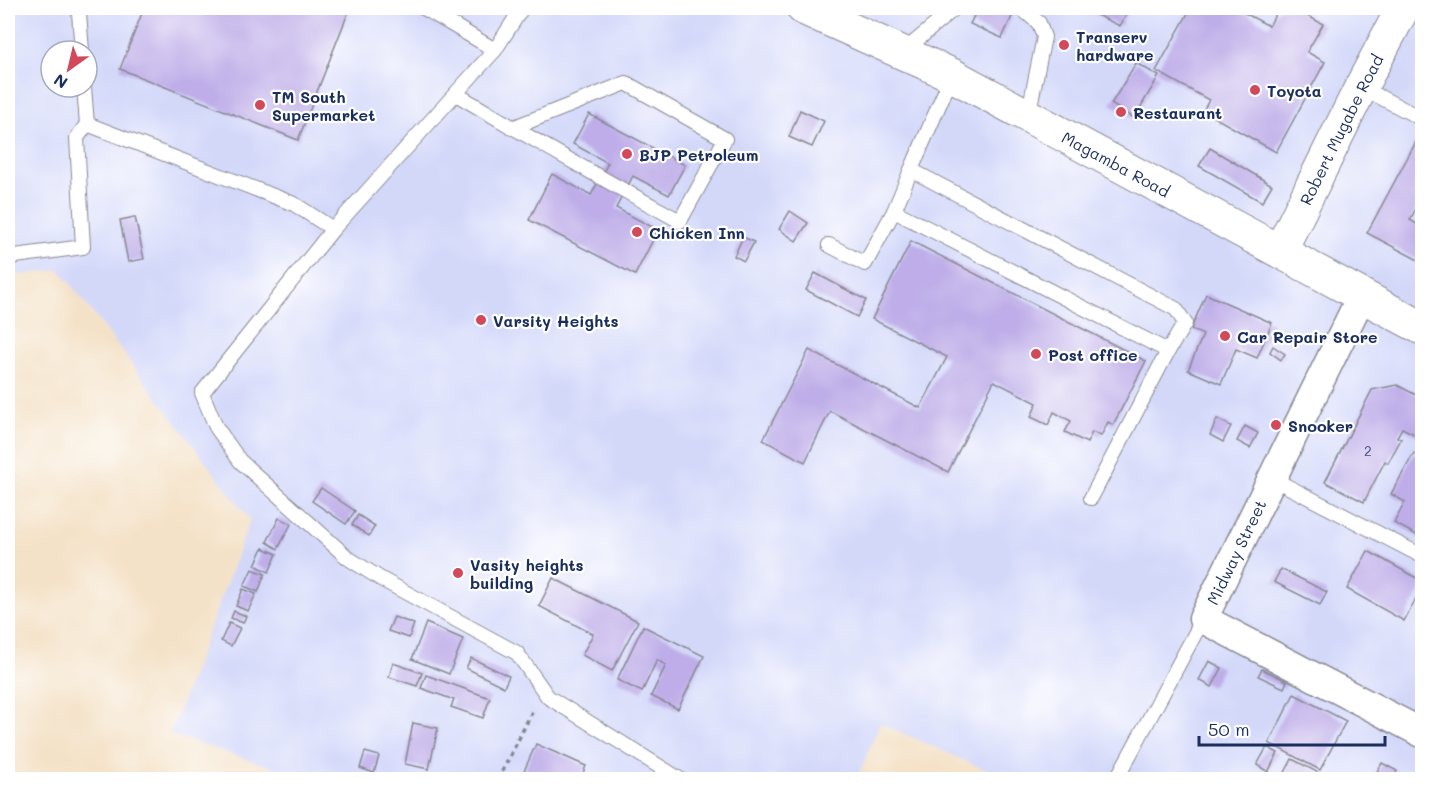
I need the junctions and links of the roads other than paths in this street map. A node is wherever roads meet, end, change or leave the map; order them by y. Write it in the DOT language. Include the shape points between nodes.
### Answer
graph roads {
  1 [pos="82,8"];
  2 [pos="424,8"];
  3 [pos="522,8"];
  4 [pos="803,8"];
  5 [pos="955,8"];
  6 [pos="1021,8"];
  7 [pos="1403,8"];
  8 [pos="81,39"];
  9 [pos="495,50"];
  10 [pos="902,53"];
  11 [pos="952,75"];
  12 [pos="1361,87"];
  13 [pos="456,94"];
  14 [pos="85,99"];
  15 [pos="1028,116"];
  16 [pos="1422,119"];
  17 [pos="87,124"];
  18 [pos="512,128"];
  19 [pos="911,170"];
  20 [pos="894,211"];
  21 [pos="333,229"];
  22 [pos="829,245"];
  23 [pos="1280,251"];
  24 [pos="8,257"];
  25 [pos="1362,295"];
  26 [pos="1422,328"];
  27 [pos="1168,351"];
  28 [pos="1273,479"];
  29 [pos="1091,498"];
  30 [pos="1422,556"];
  31 [pos="1203,619"];
  32 [pos="1422,733"];
  33 [pos="681,780"];
  34 [pos="1116,780"];
  1 -- 8 [label="lane"];
  2 -- 9 [label="lane"];
  3 -- 9 [label="lane"];
  4 -- 10 [label="main road, Magamba Road"];
  5 -- 10 [label="lane"];
  6 -- 15 [label="lane" via="1039,23 1044,37"];
  7 -- 12 [label="main road, Robert Mugabe Road"];
  9 -- 13 [label="lane"];
  10 -- 11 [label="main road, Magamba Road"];
  11 -- 15 [label="main road, Magamba Road"];
  11 -- 19 [label="lane"];
  12 -- 16 [label="lane"];
  12 -- 23 [label="main road, Robert Mugabe Road"];
  13 -- 18 [label="lane"];
  13 -- 21 [label="lane"];
  14 -- 17 [label="lane"];
  15 -- 23 [label="main road, Magamba Road"];
  17 -- 21 [label="lane" via="294,204"];
  17 -- 24 [label="lane" via="77,138 83,247"];
  18 -- 18 [label="lane" via="680,221 724,139 626,83"];
  19 -- 20 [label="lane"];
  19 -- 27 [label="lane" via="1176,309 1185,323"];
  20 -- 22 [label="lane" via="865,264"];
  20 -- 27 [label="lane"];
  21 -- 33 [label="lane" via="202,393 216,427 240,461 348,558 517,653 548,697"];
  23 -- 25 [label="main road, Magamba Road"];
  25 -- 26 [label="main road, Magamba Road"];
  25 -- 28 [label="street, Midway Street"];
  27 -- 29 [label="lane"];
  28 -- 30 [label="lane"];
  28 -- 31 [label="street, Midway Street"];
  31 -- 32 [label="street, Midway Street"];
  31 -- 34 [label="lane"];
}
